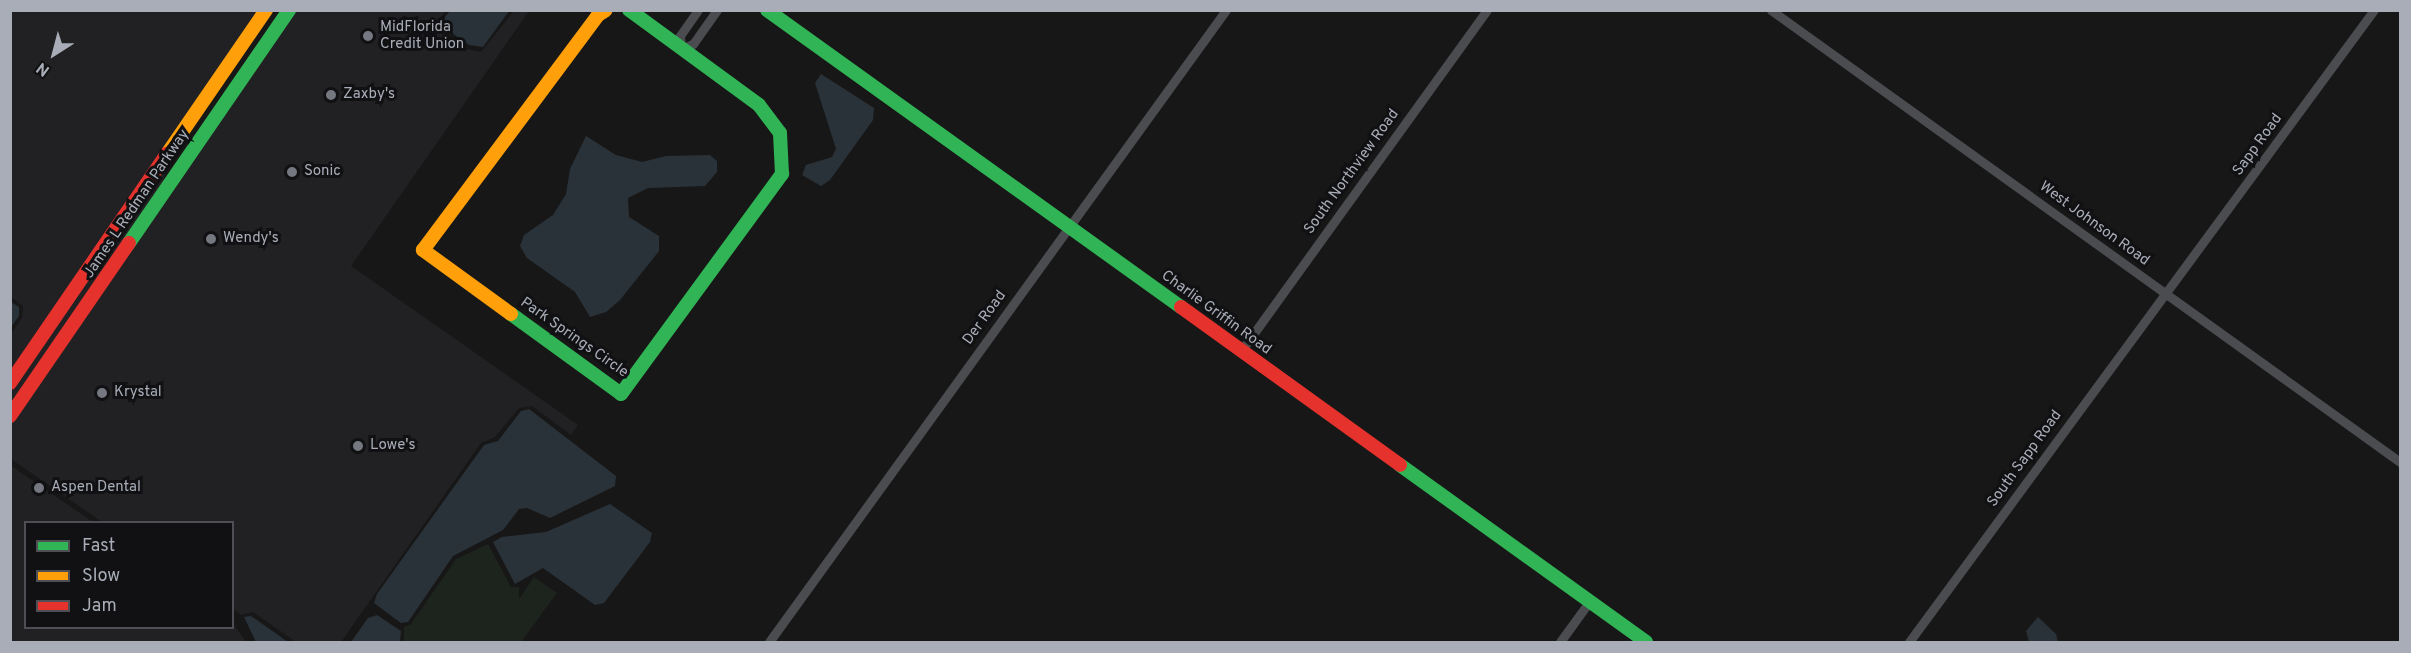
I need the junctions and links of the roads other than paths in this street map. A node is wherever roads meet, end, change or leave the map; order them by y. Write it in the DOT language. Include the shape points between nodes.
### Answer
graph roads {
  1 [pos="266,10"];
  2 [pos="277,10"];
  3 [pos="289,10"];
  4 [pos="606,10"];
  5 [pos="629,10"];
  6 [pos="698,10"];
  7 [pos="717,10"];
  8 [pos="767,10"];
  9 [pos="1226,10"];
  10 [pos="1487,10"];
  11 [pos="1771,10"];
  12 [pos="2374,10"];
  13 [pos="681,50"];
  14 [pos="221,76"];
  15 [pos="238,86"];
  16 [pos="167,189"];
  17 [pos="1069,228"];
  18 [pos="2164,293"];
  19 [pos="1241,351"];
  20 [pos="10,383"];
  21 [pos="10,416"];
  22 [pos="2400,462"];
  23 [pos="1589,602"];
  24 [pos="769,642"];
  25 [pos="1560,642"];
  26 [pos="1646,642"];
  27 [pos="1910,642"];
  1 -- 14 [label="street, James L Redman Parkway"];
  2 -- 15 [label="street" via="238,67"];
  3 -- 15 [label="street, James L Redman Parkway"];
  4 -- 13 [label="street, Park Springs Circle" via="598,15 423,250 621,394 782,174 780,133 759,105"];
  5 -- 13 [label="street, Park Springs Circle"];
  6 -- 13 [label="street" via="680,36"];
  7 -- 13 [label="street" via="693,44"];
  8 -- 17 [label="street, Charlie Griffin Road"];
  9 -- 17 [label="street, Der Road"];
  10 -- 19 [label="street, South Northview Road"];
  11 -- 18 [label="street, West Johnson Road"];
  12 -- 18 [label="street, Sapp Road" via="2173,288"];
  14 -- 16 [label="street" via="223,90 172,166"];
  14 -- 20 [label="street, James L Redman Parkway"];
  15 -- 16 [label="street, James L Redman Parkway"];
  16 -- 21 [label="street, James L Redman Parkway"];
  17 -- 19 [label="street, Charlie Griffin Road"];
  17 -- 24 [label="street, Der Road"];
  18 -- 22 [label="street, West Johnson Road"];
  18 -- 27 [label="street, South Sapp Road"];
  19 -- 23 [label="street, Charlie Griffin Road"];
  23 -- 25 [label="street"];
  23 -- 26 [label="street, Charlie Griffin Road"];
}
